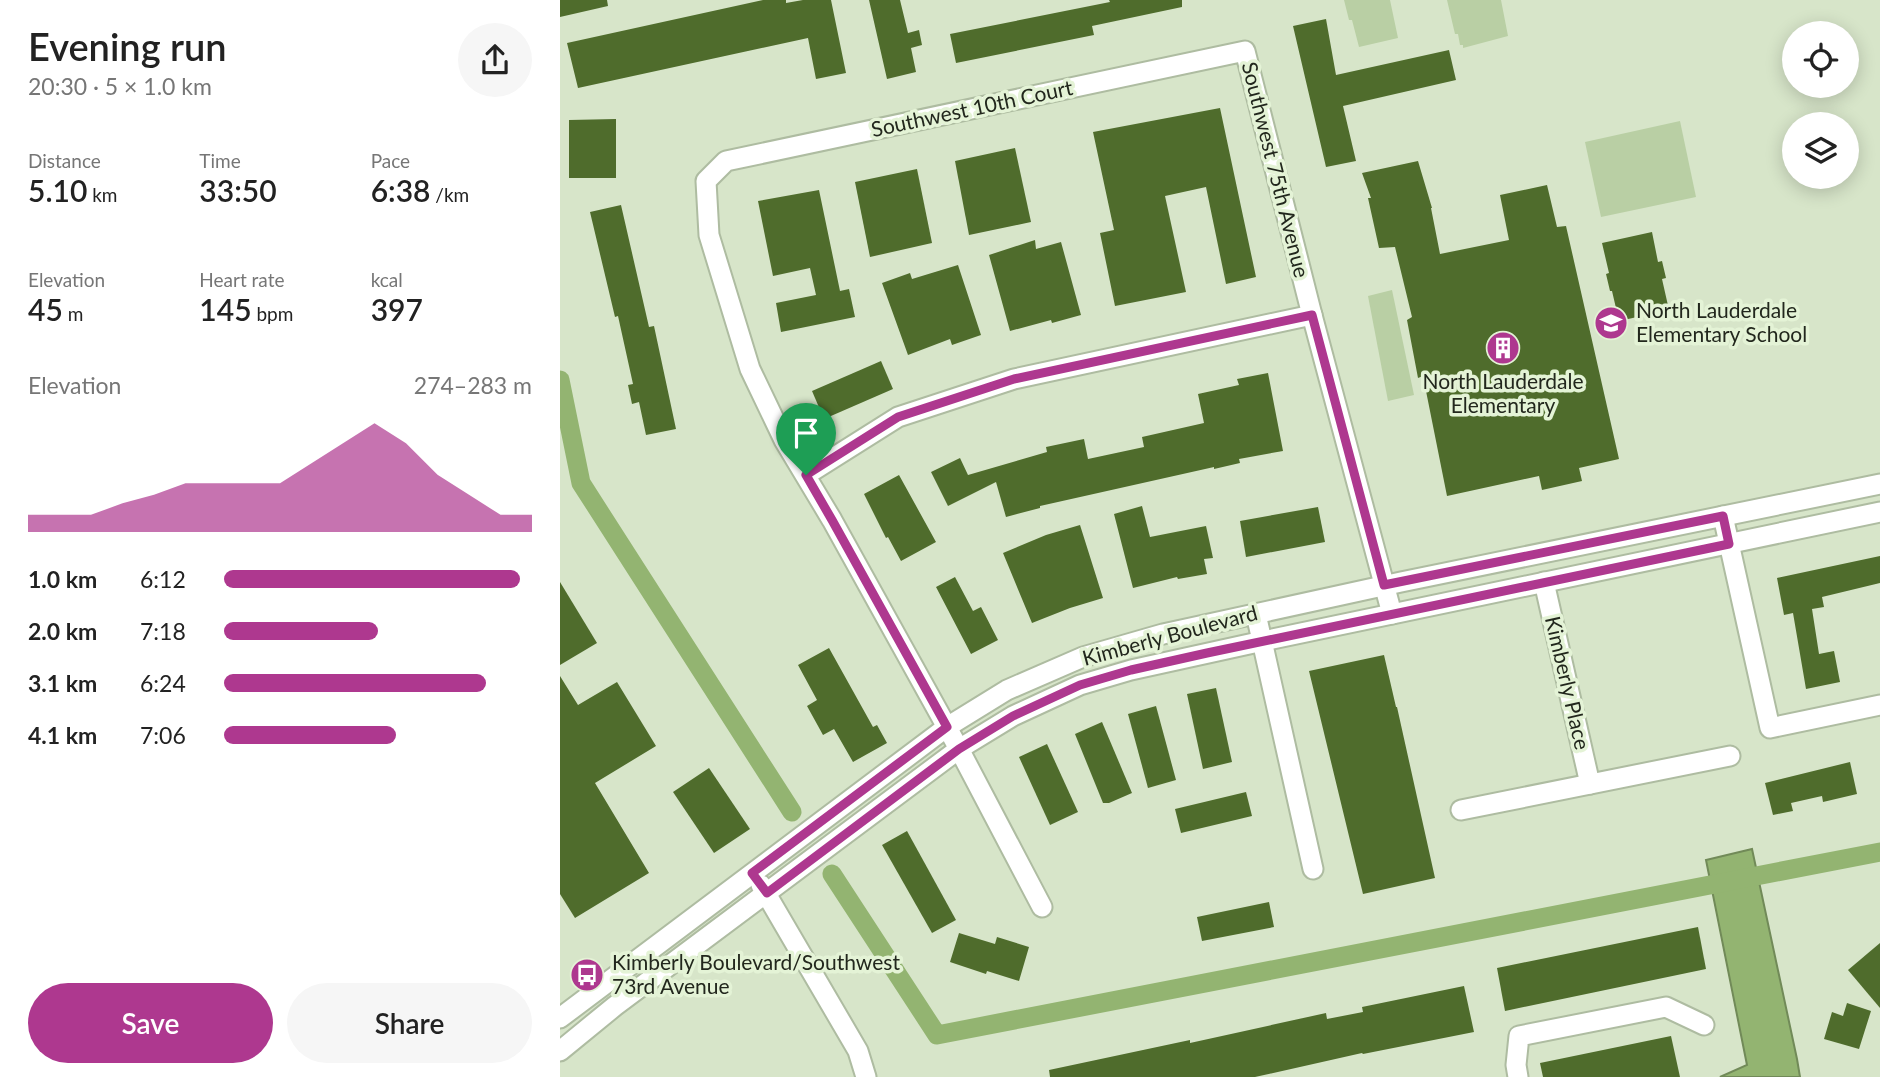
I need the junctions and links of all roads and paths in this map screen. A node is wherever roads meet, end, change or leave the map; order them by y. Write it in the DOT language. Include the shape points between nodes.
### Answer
graph roads {
  1 [pos="1245,51"];
  2 [pos="1312,315"];
  3 [pos="806,475"];
  4 [pos="1880,484"];
  5 [pos="1880,503"];
  6 [pos="1880,512"];
  7 [pos="1723,516"];
  8 [pos="1815,526"];
  9 [pos="1729,544"];
  10 [pos="1544,582"];
  11 [pos="1384,585"];
  12 [pos="1256,614"];
  13 [pos="1392,614"];
  14 [pos="1263,641"];
  15 [pos="1880,705"];
  16 [pos="947,727"];
  17 [pos="959,749"];
  18 [pos="1730,756"];
  19 [pos="1590,784"];
  20 [pos="1461,810"];
  21 [pos="1313,869"];
  22 [pos="752,873"];
  23 [pos="767,893"];
  24 [pos="1042,907"];
  25 [pos="560,1018"];
  26 [pos="1704,1026"];
  27 [pos="560,1051"];
  28 [pos="866,1077"];
  29 [pos="1518,1077"];
  1 -- 2 [label="street, Southwest 75th Avenue"];
  1 -- 3 [label="street, Southwest 10th Court" via="726,161 706,181 709,235 750,369"];
  2 -- 3 [label="street" via="1014,379 898,417"];
  2 -- 11 [label="street, Southwest 75th Avenue"];
  3 -- 16 [label="street"];
  4 -- 7 [label="street, Kimberly Boulevard"];
  5 -- 8 [label="street" via="1834,513"];
  6 -- 8 [label="street, Kimberly Boulevard"];
  7 -- 9 [label="street"];
  7 -- 11 [label="street, Kimberly Boulevard"];
  8 -- 9 [label="street, Kimberly Boulevard"];
  9 -- 10 [label="street, Kimberly Boulevard"];
  9 -- 15 [label="street" via="1770,728"];
  10 -- 13 [label="street, Kimberly Boulevard"];
  10 -- 19 [label="street, Kimberly Place"];
  11 -- 12 [label="street, Kimberly Boulevard"];
  11 -- 13 [label="street, Southwest 75th Avenue"];
  12 -- 14 [label="street"];
  12 -- 16 [label="street, Kimberly Boulevard" via="1083,657 1007,690"];
  13 -- 14 [label="street, Kimberly Boulevard"];
  14 -- 17 [label="street, Kimberly Boulevard" via="1080,685 1013,716"];
  14 -- 21 [label="street"];
  16 -- 17 [label="street"];
  16 -- 22 [label="street, Kimberly Boulevard"];
  17 -- 23 [label="street, Kimberly Boulevard"];
  17 -- 24 [label="street"];
  18 -- 19 [label="street"];
  19 -- 20 [label="street"];
  22 -- 23 [label="street"];
  22 -- 25 [label="street, Kimberly Boulevard"];
  23 -- 27 [label="street, Kimberly Boulevard"];
  23 -- 28 [label="street" via="858,1051"];
  26 -- 29 [label="street" via="1666,1007 1518,1035"];
}
